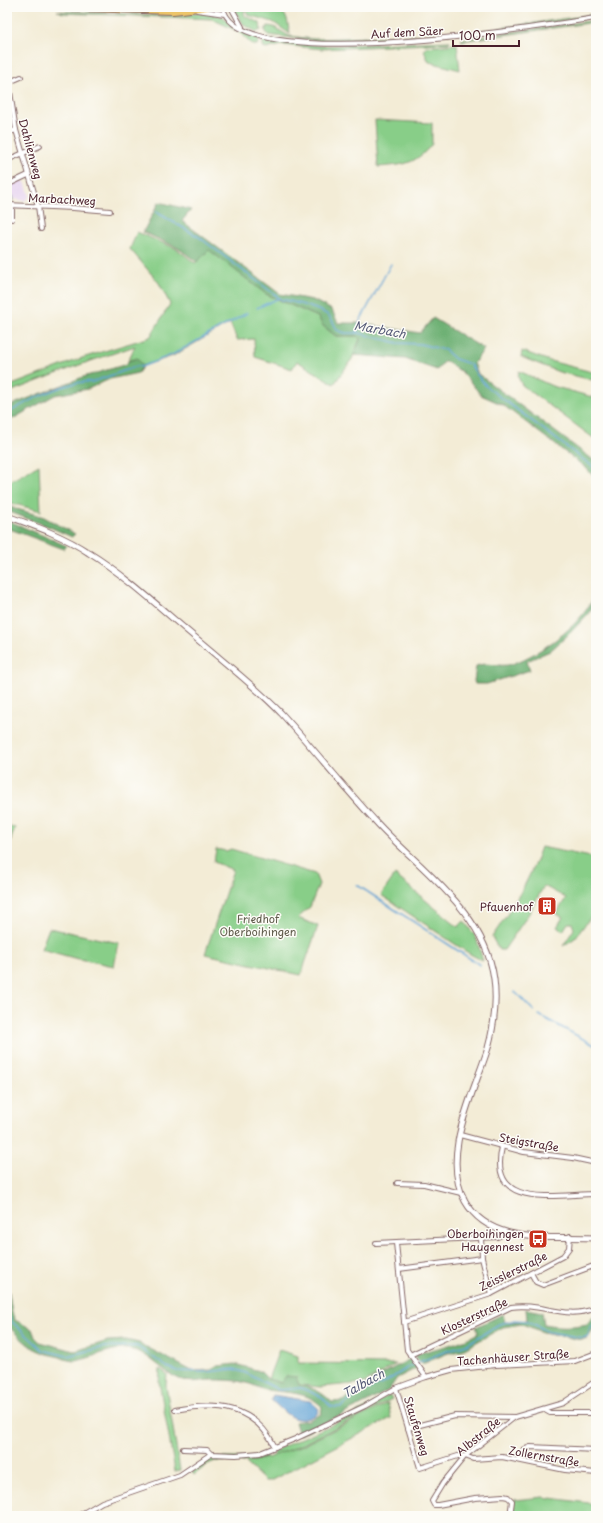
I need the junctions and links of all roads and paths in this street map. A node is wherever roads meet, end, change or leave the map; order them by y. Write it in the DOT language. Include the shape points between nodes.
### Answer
graph roads {
  1 [pos="54,7"];
  2 [pos="206,7"];
  3 [pos="223,7"];
  4 [pos="231,7"];
  5 [pos="195,9"];
  6 [pos="225,14"];
  7 [pos="596,18"];
  8 [pos="243,28"];
  9 [pos="7,73"];
  10 [pos="21,77"];
  11 [pos="8,82"];
  12 [pos="9,107"];
  13 [pos="16,130"];
  14 [pos="7,133"];
  15 [pos="40,146"];
  16 [pos="22,153"];
  17 [pos="7,160"];
  18 [pos="28,175"];
  19 [pos="7,185"];
  20 [pos="7,205"];
  21 [pos="12,205"];
  22 [pos="38,206"];
  23 [pos="110,211"];
  24 [pos="12,219"];
  25 [pos="41,229"];
  26 [pos="7,516"];
  27 [pos="460,1134"];
  28 [pos="502,1147"];
  29 [pos="596,1163"];
  30 [pos="397,1183"];
  31 [pos="461,1193"];
  32 [pos="596,1194"];
  33 [pos="507,1233"];
  34 [pos="570,1236"];
  35 [pos="481,1238"];
  36 [pos="596,1238"];
  37 [pos="376,1243"];
  38 [pos="396,1243"];
  39 [pos="482,1258"];
  40 [pos="596,1265"];
  41 [pos="399,1270"];
  42 [pos="530,1273"];
  43 [pos="491,1294"];
  44 [pos="596,1308"];
  45 [pos="404,1322"];
  46 [pos="596,1353"];
  47 [pos="410,1355"];
  48 [pos="426,1376"];
  49 [pos="596,1381"];
  50 [pos="396,1388"];
  51 [pos="543,1409"];
  52 [pos="175,1410"];
  53 [pos="596,1413"];
  54 [pos="515,1417"];
  55 [pos="408,1428"];
  56 [pos="275,1447"];
  57 [pos="183,1449"];
  58 [pos="596,1450"];
  59 [pos="212,1454"];
  60 [pos="465,1456"];
  61 [pos="519,1460"];
  62 [pos="596,1473"];
  63 [pos="78,1516"];
  64 [pos="510,1516"];
  1 -- 5 [label="main road" via="173,11"];
  2 -- 5 [label="main road"];
  3 -- 6 [label="street"];
  4 -- 8 [label="street"];
  5 -- 6 [label="street"];
  6 -- 8 [label="street, Auf dem Säer"];
  7 -- 8 [label="street, Auf dem Säer" via="455,38 364,43 306,43 262,36"];
  9 -- 11 [label="street, Dahlienweg"];
  10 -- 11 [label="street"];
  11 -- 12 [label="street, Dahlienweg"];
  12 -- 13 [label="street, Dahlienweg"];
  13 -- 14 [label="street"];
  13 -- 16 [label="street, Dahlienweg"];
  15 -- 16 [label="street"];
  16 -- 17 [label="street"];
  16 -- 18 [label="street, Dahlienweg"];
  18 -- 19 [label="street"];
  18 -- 22 [label="street, Dahlienweg"];
  20 -- 21 [label="street, Marbachweg"];
  21 -- 22 [label="street, Marbachweg"];
  21 -- 24 [label="street, Marbachweg"];
  22 -- 23 [label="street, Marbachweg"];
  22 -- 25 [label="street, Dahlienweg"];
  26 -- 27 [label="street" via="59,536 94,556 127,580 243,678 279,711 375,821 447,892 469,918 489,957 495,1005 488,1046"];
  27 -- 28 [label="street, Steigstraße"];
  27 -- 31 [label="street" via="455,1160 456,1177"];
  28 -- 29 [label="street, Steigstraße"];
  28 -- 32 [label="street" via="500,1173 516,1190 544,1197"];
  30 -- 31 [label="street" via="424,1184"];
  31 -- 33 [label="street" via="466,1203 482,1220"];
  33 -- 34 [label="street"];
  33 -- 35 [label="street" via="497,1237"];
  34 -- 36 [label="street"];
  34 -- 42 [label="street, Zeisslerstraße" via="567,1253"];
  35 -- 38 [label="street"];
  35 -- 39 [label="street"];
  37 -- 38 [label="street"];
  38 -- 41 [label="street"];
  39 -- 41 [label="street"];
  39 -- 43 [label="street"];
  40 -- 42 [label="street" via="543,1284 536,1282"];
  41 -- 45 [label="street"];
  42 -- 43 [label="street, Zeisslerstraße"];
  43 -- 45 [label="street, Zeisslerstraße"];
  44 -- 47 [label="street, Klosterstraße" via="573,1314 524,1306 511,1307"];
  45 -- 47 [label="street" via="407,1350"];
  46 -- 48 [label="street, Tachenhäuser Straße" via="575,1361 496,1365 451,1370"];
  47 -- 48 [label="street"];
  48 -- 50 [label="street, Tachenhäuser Straße"];
  49 -- 51 [label="street, Albstraße" via="569,1400"];
  50 -- 55 [label="street, Staufenweg"];
  50 -- 56 [label="street, Tachenhäuser Straße" via="365,1406"];
  51 -- 53 [label="street" via="550,1413"];
  51 -- 54 [label="street, Albstraße"];
  52 -- 56 [label="street" via="213,1406 237,1410 256,1421"];
  54 -- 55 [label="street" via="455,1416"];
  54 -- 60 [label="street, Albstraße"];
  55 -- 60 [label="street, Staufenweg" via="420,1468"];
  56 -- 59 [label="street, Tachenhäuser Straße" via="248,1455"];
  57 -- 59 [label="street, Tachenhäuser Straße" via="203,1449"];
  58 -- 61 [label="street" via="530,1447 522,1450"];
  59 -- 63 [label="street" via="180,1475 102,1502"];
  60 -- 61 [label="street, Zollernstraße" via="473,1459 502,1457"];
  60 -- 64 [label="street, Albstraße" via="433,1496 432,1503 438,1505 503,1496 512,1501"];
  61 -- 62 [label="street, Zollernstraße" via="565,1470"];
}
